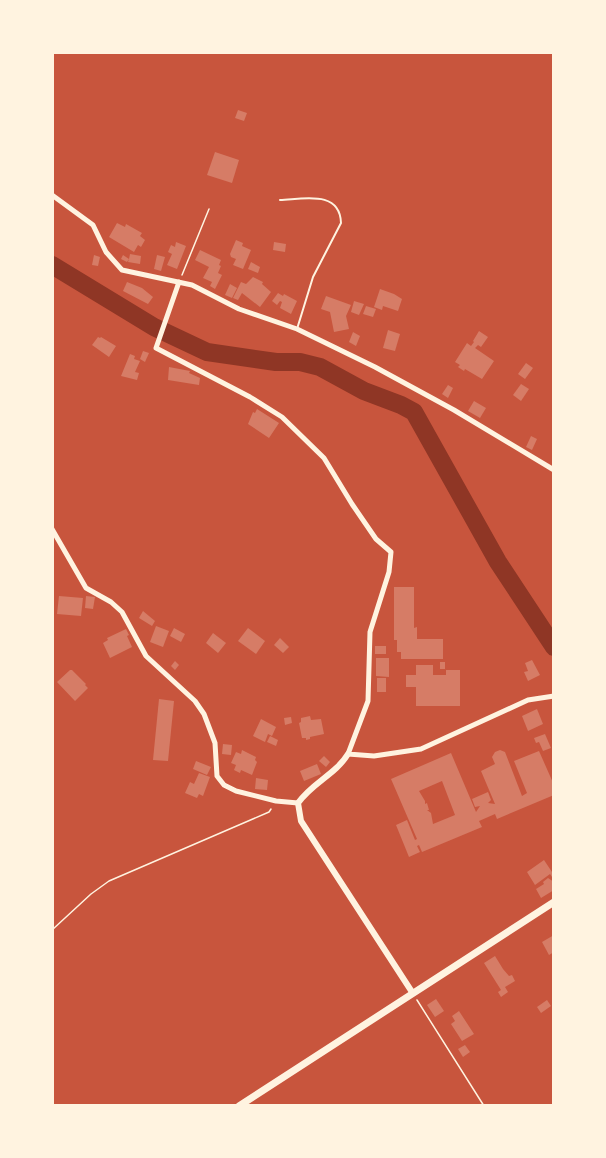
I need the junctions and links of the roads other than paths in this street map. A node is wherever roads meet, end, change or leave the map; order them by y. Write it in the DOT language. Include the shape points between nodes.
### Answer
graph roads {
  1 [pos="52,195"];
  2 [pos="280,200"];
  3 [pos="179,282"];
  4 [pos="297,329"];
  5 [pos="554,470"];
  6 [pos="52,529"];
  7 [pos="554,696"];
  8 [pos="348,754"];
  9 [pos="298,803"];
  10 [pos="554,902"];
  11 [pos="412,992"];
  12 [pos="239,1106"];
  1 -- 3 [label="street" via="93,225 106,252 122,270"];
  2 -- 4 [label="lane" via="324,199 337,206 341,214 341,224 314,278"];
  3 -- 4 [label="street"];
  3 -- 8 [label="street" via="156,348 282,417 324,458 376,539 392,552 370,632 368,701"];
  4 -- 5 [label="street" via="385,372"];
  6 -- 9 [label="street" via="86,588 122,612 146,656 204,714 215,743 217,776 224,784 236,791"];
  7 -- 8 [label="street" via="528,700 421,749 374,756"];
  8 -- 9 [label="street"];
  9 -- 11 [label="street" via="301,820"];
  10 -- 11 [label="main road"];
  11 -- 12 [label="main road"];
}
